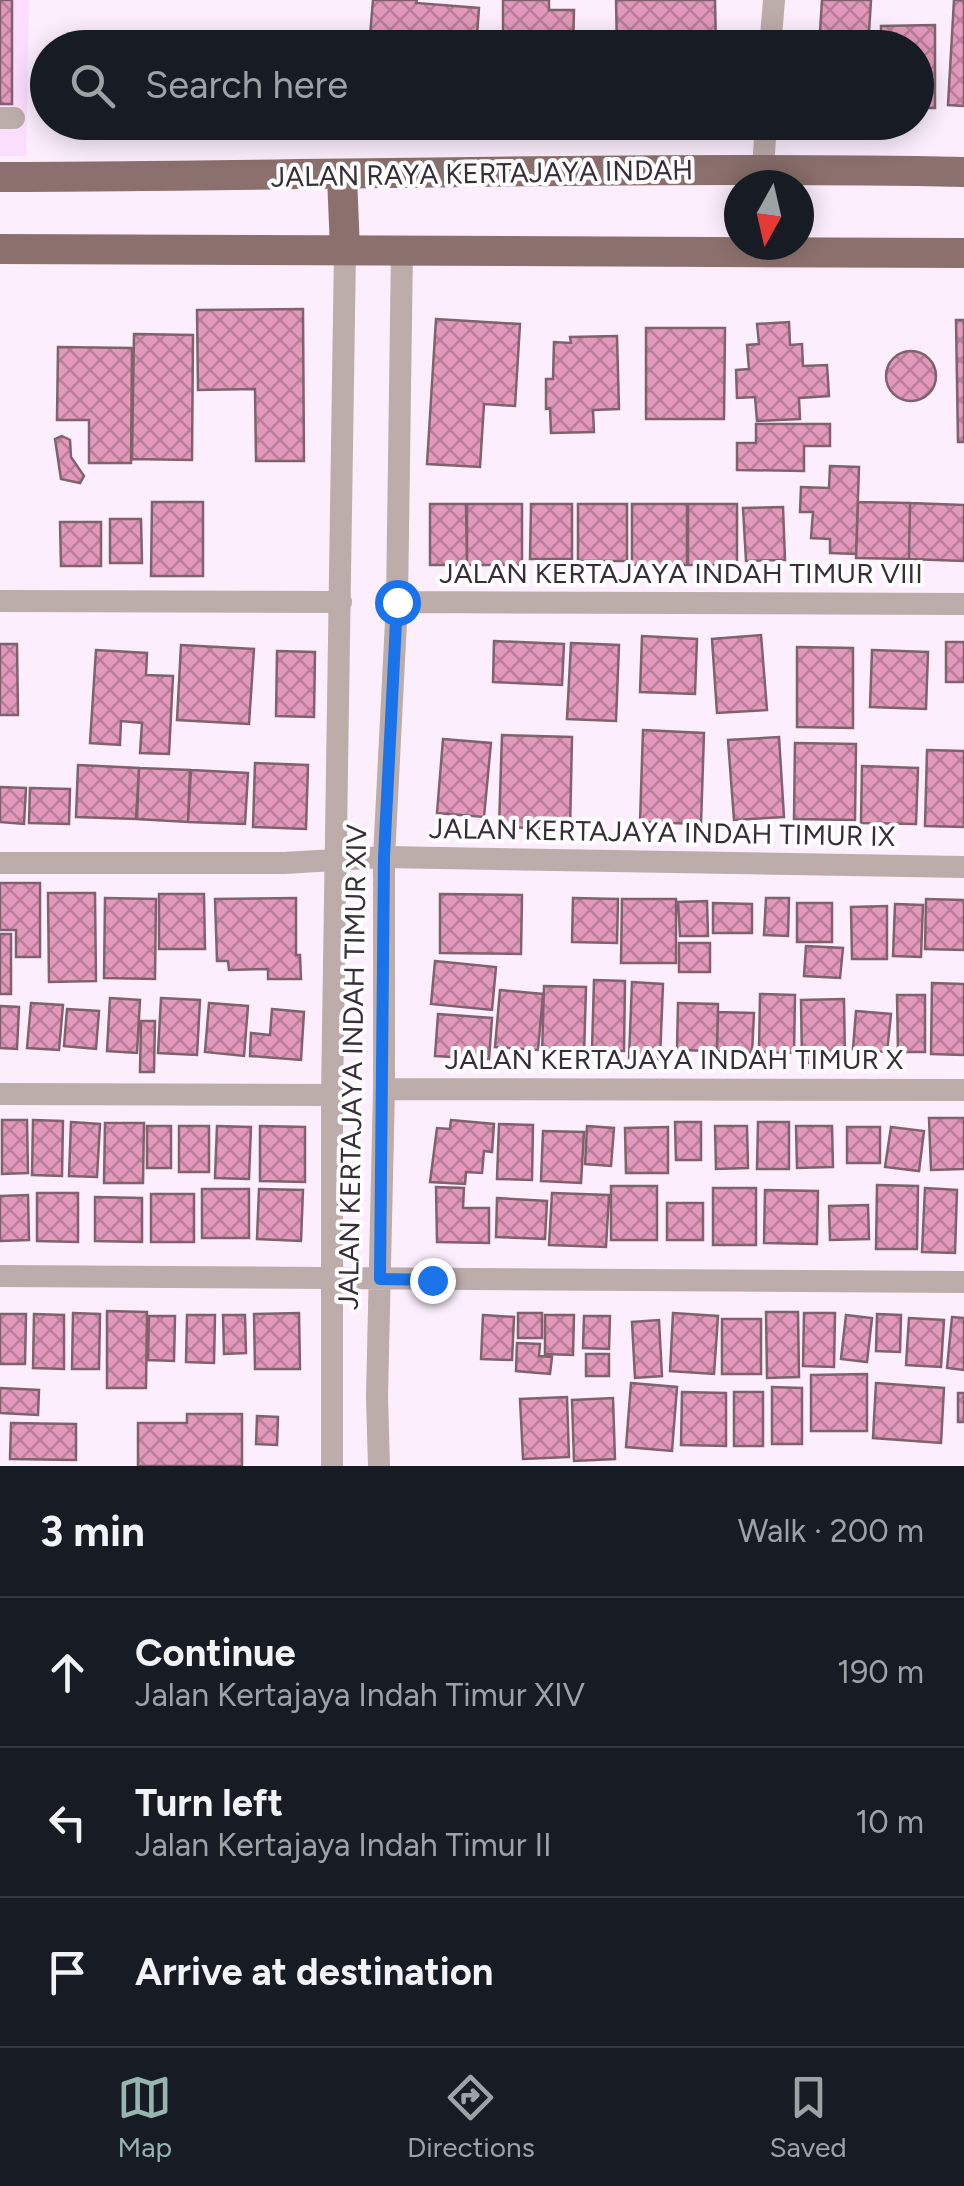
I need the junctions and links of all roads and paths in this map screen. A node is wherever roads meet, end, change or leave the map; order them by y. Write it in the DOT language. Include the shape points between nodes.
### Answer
graph roads {
  1 [pos="774,0"];
  2 [pos="772,30"];
  3 [pos="765,140"];
  4 [pos="763,168"];
  5 [pos="964,172"];
  6 [pos="342,176"];
  7 [pos="0,177"];
  8 [pos="0,249"];
  9 [pos="402,249"];
  10 [pos="345,250"];
  11 [pos="964,253"];
  12 [pos="0,601"];
  13 [pos="341,602"];
  14 [pos="397,602"];
  15 [pos="964,604"];
  16 [pos="384,857"];
  17 [pos="334,860"];
  18 [pos="0,863"];
  19 [pos="964,867"];
  20 [pos="384,1089"];
  21 [pos="964,1090"];
  22 [pos="0,1094"];
  23 [pos="332,1095"];
  24 [pos="0,1276"];
  25 [pos="333,1278"];
  26 [pos="380,1279"];
  27 [pos="964,1282"];
  28 [pos="332,1466"];
  29 [pos="380,1466"];
  1 -- 2 [label="street"];
  3 -- 4 [label="street"];
  4 -- 5 [label="main road, JALAN RAYA KERTAJAYA INDAH"];
  4 -- 6 [label="main road, JALAN RAYA KERTAJAYA INDAH"];
  6 -- 7 [label="main road, JALAN RAYA KERTAJAYA INDAH"];
  6 -- 10 [label="main road"];
  8 -- 10 [label="main road"];
  9 -- 10 [label="main road"];
  9 -- 11 [label="main road"];
  9 -- 14 [label="street, JALAN KERTAJAYA INDAH TIMUR XIV"];
  10 -- 13 [label="street, JALAN KERTAJAYA INDAH TIMUR XIV"];
  12 -- 13 [label="street"];
  13 -- 17 [label="street, JALAN KERTAJAYA INDAH TIMUR XIV"];
  14 -- 15 [label="street, JALAN KERTAJAYA INDAH TIMUR VIII"];
  14 -- 16 [label="street, JALAN KERTAJAYA INDAH TIMUR XIV"];
  16 -- 17 [label="street, JALAN KERTAJAYA INDAH TIMUR IX"];
  16 -- 19 [label="street, JALAN KERTAJAYA INDAH TIMUR IX"];
  16 -- 20 [label="street, JALAN KERTAJAYA INDAH TIMUR XIV"];
  17 -- 18 [label="street, JALAN KERTAJAYA INDAH TIMUR IX"];
  17 -- 23 [label="street, JALAN KERTAJAYA INDAH TIMUR XIV"];
  20 -- 21 [label="street, JALAN KERTAJAYA INDAH TIMUR X"];
  20 -- 26 [label="street, JALAN KERTAJAYA INDAH TIMUR XIV"];
  22 -- 23 [label="street"];
  23 -- 25 [label="street, JALAN KERTAJAYA INDAH TIMUR XIV"];
  24 -- 25 [label="street"];
  25 -- 26 [label="street"];
  25 -- 28 [label="street, JALAN KERTAJAYA INDAH TIMUR XIV"];
  26 -- 27 [label="street"];
  26 -- 29 [label="street, JALAN KERTAJAYA INDAH TIMUR XIV"];
}
